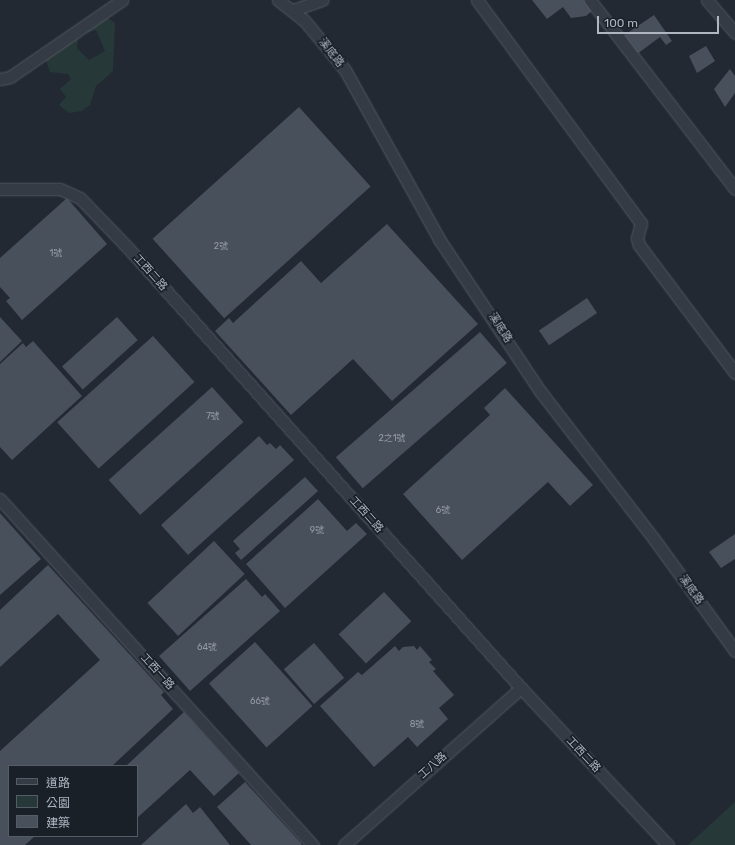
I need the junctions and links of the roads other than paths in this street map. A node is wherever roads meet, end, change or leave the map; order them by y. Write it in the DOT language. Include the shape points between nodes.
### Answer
graph roads {
  1 [pos="122,0"];
  2 [pos="278,0"];
  3 [pos="322,0"];
  4 [pos="476,0"];
  5 [pos="590,0"];
  6 [pos="708,0"];
  7 [pos="293,10"];
  8 [pos="735,33"];
  9 [pos="0,79"];
  10 [pos="0,189"];
  11 [pos="735,189"];
  12 [pos="735,373"];
  13 [pos="0,499"];
  14 [pos="735,651"];
  15 [pos="521,688"];
  16 [pos="313,845"];
  17 [pos="344,845"];
  18 [pos="668,845"];
  1 -- 9 [label="street" via="10,77"];
  2 -- 7 [label="street, 溪底路"];
  3 -- 7 [label="street"];
  4 -- 12 [label="street" via="641,223 637,238 639,245"];
  5 -- 11 [label="street"];
  6 -- 8 [label="street"];
  7 -- 14 [label="street, 溪底路" via="345,70 440,239 540,391 654,539"];
  10 -- 15 [label="street, 工西二路" via="60,190 80,198"];
  13 -- 16 [label="street, 工西一路"];
  15 -- 17 [label="street, 工八路"];
  15 -- 18 [label="street, 工西二路"];
}
